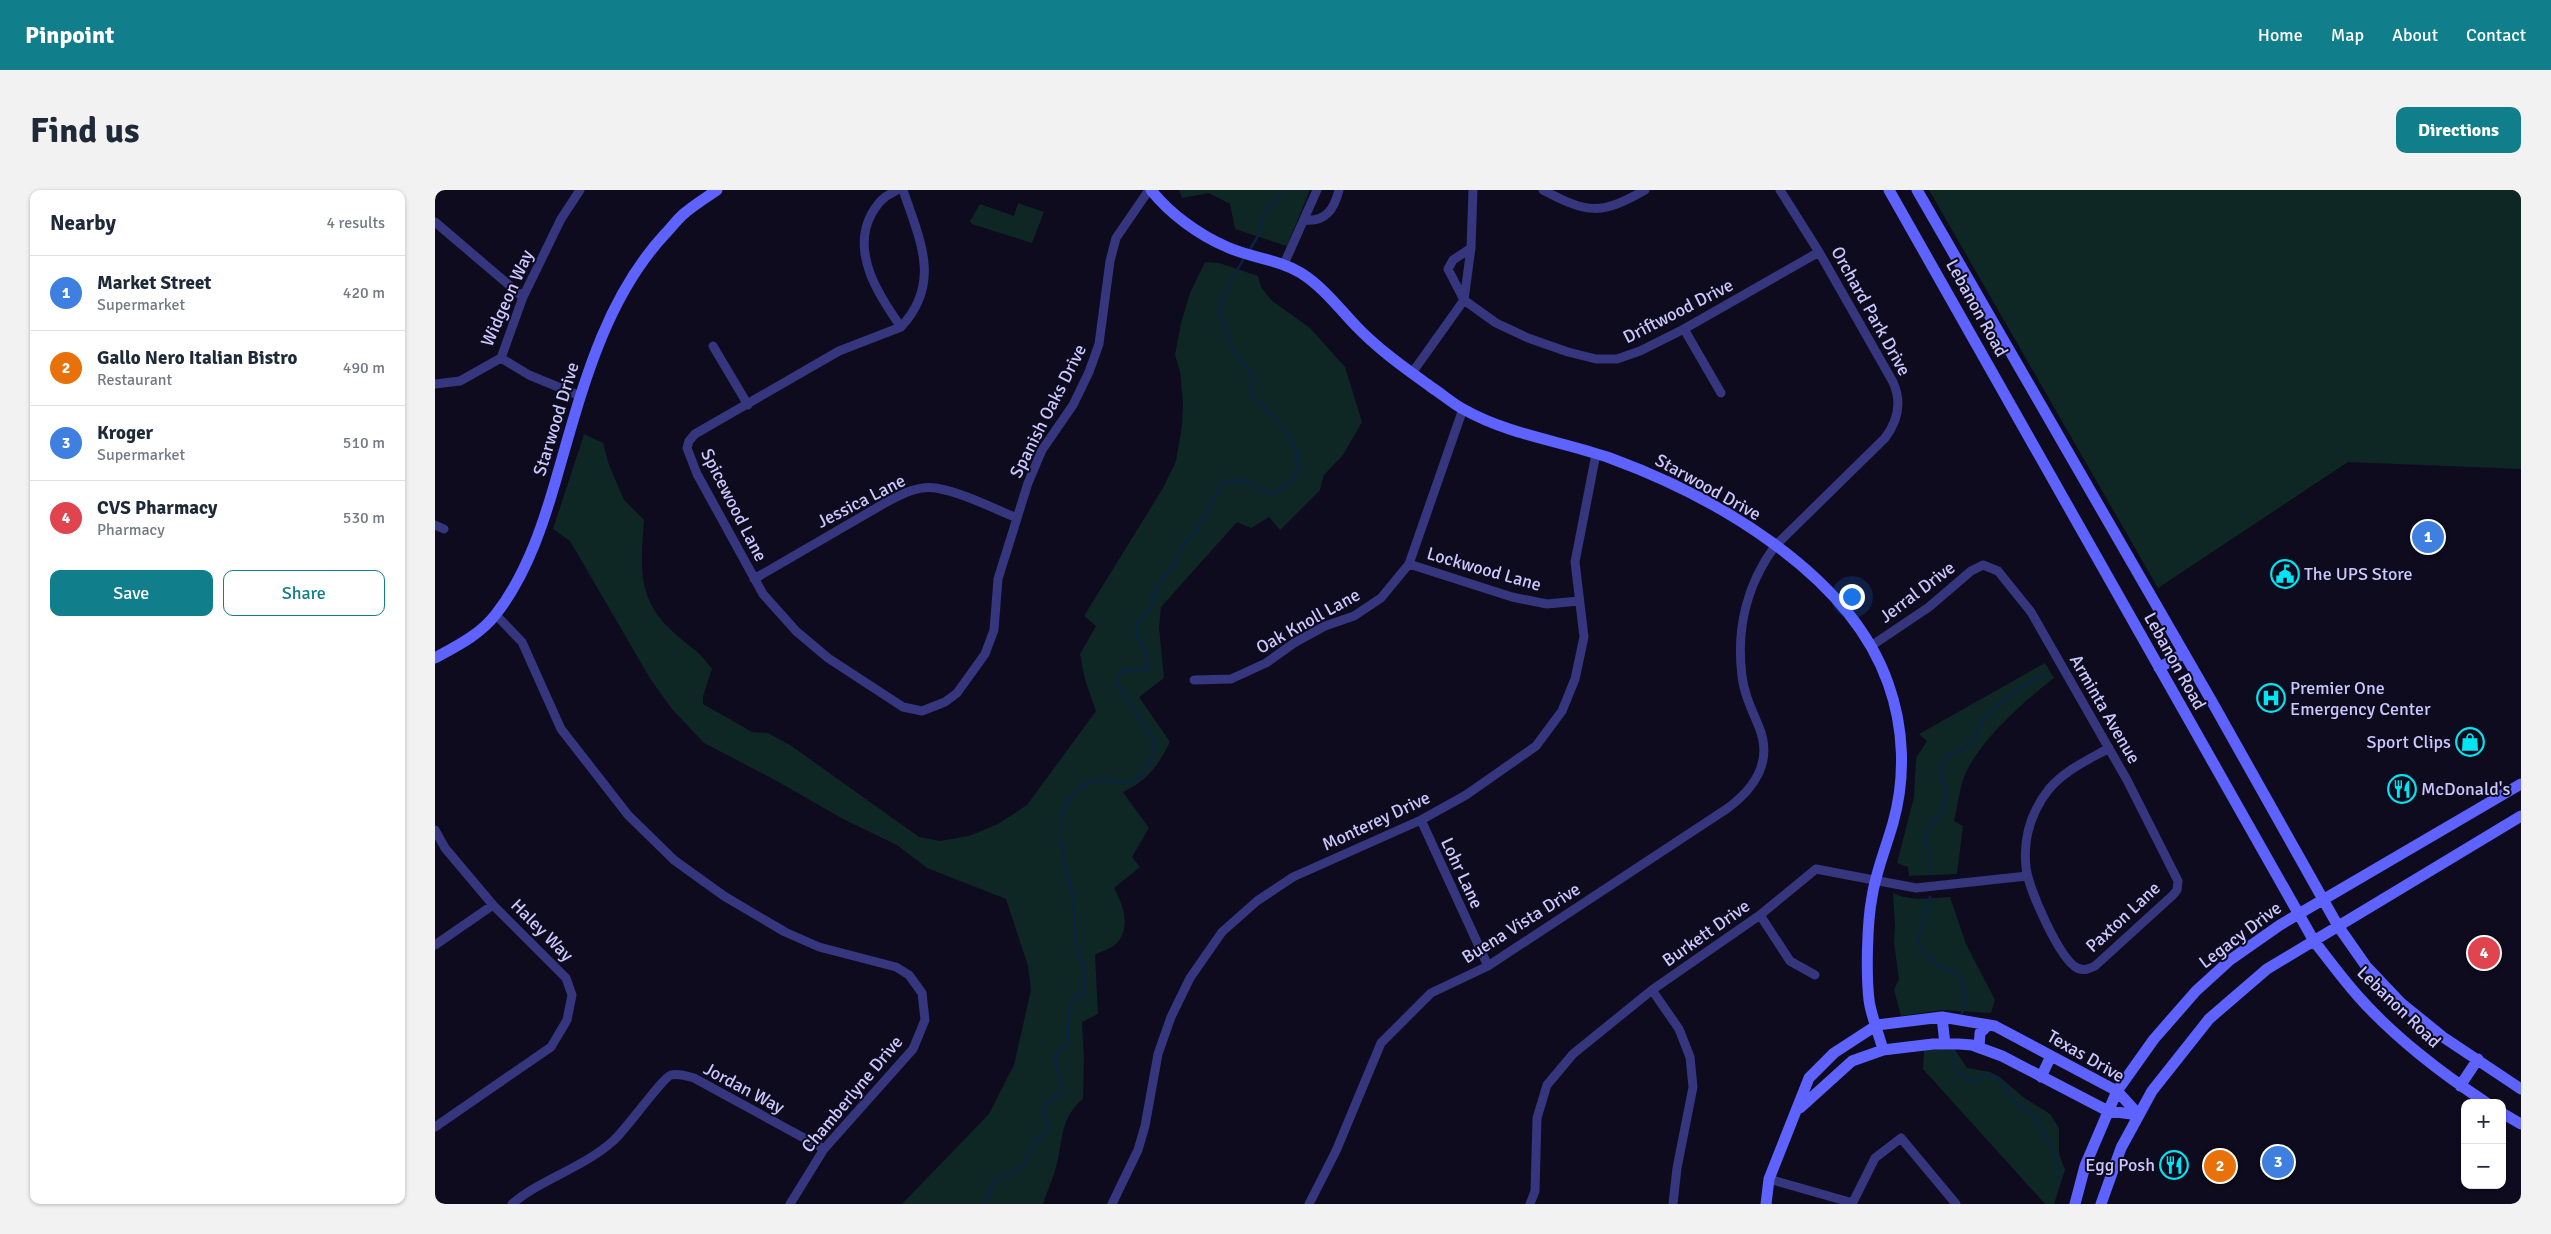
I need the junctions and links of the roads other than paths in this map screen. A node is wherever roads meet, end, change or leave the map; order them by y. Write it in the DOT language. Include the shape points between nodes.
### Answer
graph roads {
  1 [pos="580,190"];
  2 [pos="717,190"];
  3 [pos="897,190"];
  4 [pos="903,190"];
  5 [pos="1150,190"];
  6 [pos="1317,190"];
  7 [pos="1339,190"];
  8 [pos="1473,190"];
  9 [pos="1543,190"];
  10 [pos="1645,190"];
  11 [pos="1780,190"];
  12 [pos="1889,190"];
  13 [pos="1917,190"];
  14 [pos="1305,220"];
  15 [pos="435,222"];
  16 [pos="1471,248"];
  17 [pos="1819,252"];
  18 [pos="1284,264"];
  19 [pos="523,297"];
  20 [pos="1464,300"];
  21 [pos="901,328"];
  22 [pos="1684,329"];
  23 [pos="713,346"];
  24 [pos="501,358"];
  25 [pos="1412,373"];
  26 [pos="435,384"];
  27 [pos="1721,393"];
  28 [pos="580,396"];
  29 [pos="748,405"];
  30 [pos="1463,409"];
  31 [pos="1596,454"];
  32 [pos="1017,518"];
  33 [pos="1775,546"];
  34 [pos="1409,564"];
  35 [pos="1983,565"];
  36 [pos="754,579"];
  37 [pos="1579,601"];
  38 [pos="496,615"];
  39 [pos="1871,646"];
  40 [pos="2184,653"];
  41 [pos="435,658"];
  42 [pos="2159,668"];
  43 [pos="1194,680"];
  44 [pos="922,711"];
  45 [pos="2109,748"];
  46 [pos="1763,757"];
  47 [pos="2521,784"];
  48 [pos="2521,816"];
  49 [pos="1421,820"];
  50 [pos="435,830"];
  51 [pos="2027,876"];
  52 [pos="1875,880"];
  53 [pos="2178,885"];
  54 [pos="2323,899"];
  55 [pos="493,905"];
  56 [pos="2297,914"];
  57 [pos="1760,915"];
  58 [pos="2338,926"];
  59 [pos="2314,941"];
  60 [pos="435,945"];
  61 [pos="1488,966"];
  62 [pos="1815,975"];
  63 [pos="1652,990"];
  64 [pos="1942,1017"];
  65 [pos="1877,1025"];
  66 [pos="1988,1025"];
  67 [pos="1945,1044"];
  68 [pos="1979,1048"];
  69 [pos="1883,1050"];
  70 [pos="2051,1056"];
  71 [pos="2478,1059"];
  72 [pos="2041,1077"];
  73 [pos="2460,1086"];
  74 [pos="2521,1089"];
  75 [pos="2117,1091"];
  76 [pos="2481,1099"];
  77 [pos="1798,1109"];
  78 [pos="2108,1111"];
  79 [pos="2506,1115"];
  80 [pos="2139,1116"];
  81 [pos="2521,1124"];
  82 [pos="435,1127"];
  83 [pos="824,1150"];
  84 [pos="1769,1180"];
  85 [pos="1853,1203"];
  86 [pos="512,1204"];
  87 [pos="790,1204"];
  88 [pos="1112,1204"];
  89 [pos="1309,1204"];
  90 [pos="1529,1204"];
  91 [pos="1673,1204"];
  92 [pos="1766,1204"];
  93 [pos="1956,1204"];
  94 [pos="2075,1204"];
  95 [pos="2101,1204"];
  1 -- 19 [label="street, Widgeon Way" via="561,219"];
  2 -- 28 [label="main road, Starwood Drive" via="685,213 653,247 631,278 609,319"];
  3 -- 21 [label="street" via="883,198 869,218 864,233 864,251 873,280"];
  4 -- 21 [label="street" via="926,274 919,304"];
  5 -- 18 [label="main road, Starwood Drive" via="1171,213 1227,247"];
  5 -- 32 [label="street, Spanish Oaks Drive" via="1116,238 1099,344 1073,405 1042,450"];
  6 -- 14 [label="street"];
  7 -- 14 [label="street" via="1328,214 1318,220"];
  8 -- 16 [label="street"];
  9 -- 10 [label="street" via="1593,210 1607,208"];
  11 -- 17 [label="street, Orchard Park Drive"];
  12 -- 42 [label="main road, Lebanon Road"];
  13 -- 40 [label="main road, Lebanon Road"];
  14 -- 18 [label="street"];
  15 -- 19 [label="street"];
  16 -- 20 [label="street"];
  16 -- 20 [label="street" via="1453,260 1448,269"];
  17 -- 22 [label="street, Driftwood Drive"];
  17 -- 33 [label="street, Orchard Park Drive" via="1893,382 1898,393 1897,414 1885,438"];
  18 -- 25 [label="main road, Starwood Drive" via="1310,279 1385,353"];
  19 -- 24 [label="street, Widgeon Way"];
  20 -- 22 [label="street, Driftwood Drive" via="1496,323 1528,338 1596,359 1617,359"];
  20 -- 25 [label="street"];
  21 -- 29 [label="street, Spicewood Lane" via="839,351"];
  22 -- 27 [label="street"];
  23 -- 29 [label="street"];
  24 -- 26 [label="street, Widgeon Way" via="460,381"];
  24 -- 28 [label="street" via="529,375"];
  25 -- 30 [label="main road, Starwood Drive"];
  28 -- 38 [label="main road, Starwood Drive" via="549,505 526,564"];
  29 -- 36 [label="street, Spicewood Lane" via="695,434 687,448 697,474"];
  30 -- 31 [label="main road, Starwood Drive" via="1547,441"];
  30 -- 34 [label="street, Oak Knoll Lane"];
  31 -- 33 [label="main road, Starwood Drive" via="1683,489"];
  31 -- 37 [label="street, Monterey Drive" via="1575,562"];
  32 -- 36 [label="street, Jessica Lane" via="936,488 921,489 891,500"];
  32 -- 44 [label="street, Spanish Oaks Drive" via="998,579 994,630 985,654 957,693 945,702"];
  33 -- 39 [label="main road, Starwood Drive" via="1840,603"];
  33 -- 46 [label="street, Orchard Park Drive" via="1761,566 1749,593 1740,648 1743,683 1762,735"];
  34 -- 37 [label="street, Lockwood Lane" via="1512,598 1547,604"];
  34 -- 43 [label="street, Oak Knoll Lane" via="1381,598 1354,616 1325,626 1294,642 1266,663 1231,679"];
  35 -- 39 [label="street, Jerral Drive"];
  35 -- 45 [label="street, Arminta Avenue" via="1998,572 2031,612"];
  36 -- 44 [label="street, Spicewood Lane" via="796,631 828,658 903,707"];
  37 -- 49 [label="street, Monterey Drive" via="1583,637 1575,679 1562,711 1536,746 1466,795"];
  38 -- 41 [label="main road, Starwood Drive" via="467,641"];
  38 -- 83 [label="street, Chamberlyne Drive" via="522,642 561,729 628,816 674,860 785,932 819,947 896,967 909,975 922,993 925,1020 913,1049"];
  39 -- 52 [label="main road, Starwood Drive" via="1894,701 1901,768 1893,822"];
  40 -- 42 [label="main road"];
  40 -- 54 [label="main road, Lebanon Road"];
  42 -- 56 [label="main road, Lebanon Road"];
  45 -- 51 [label="street" via="2066,773 2041,799 2027,835"];
  45 -- 53 [label="street, Arminta Avenue" via="2170,863"];
  46 -- 61 [label="street, Buena Vista Drive" via="1757,779 1737,801"];
  47 -- 54 [label="main road, Legacy Drive"];
  48 -- 58 [label="main road"];
  49 -- 61 [label="street, Lohr Lane"];
  49 -- 88 [label="street, Monterey Drive" via="1293,877 1257,901 1222,932 1190,978 1171,1017 1158,1054 1138,1150"];
  50 -- 55 [label="street, Haley Way" via="445,848"];
  51 -- 52 [label="street, Burkett Drive" via="1927,888"];
  51 -- 53 [label="street, Paxton Lane" via="2035,903 2069,959 2077,968 2086,970 2095,966 2165,902"];
  52 -- 57 [label="street, Burkett Drive" via="1816,869"];
  52 -- 65 [label="main road, Starwood Drive" via="1869,931 1869,1002"];
  54 -- 56 [label="main road, Legacy Drive"];
  54 -- 58 [label="main road, Lebanon Road"];
  55 -- 60 [label="street"];
  55 -- 82 [label="street, Haley Way" via="566,978 571,987 571,1008 561,1034 551,1047"];
  56 -- 59 [label="main road, Lebanon Road"];
  56 -- 75 [label="main road, Legacy Drive" via="2230,960 2196,991 2154,1039"];
  57 -- 62 [label="street" via="1790,961"];
  57 -- 63 [label="street, Burkett Drive"];
  58 -- 59 [label="main road"];
  58 -- 71 [label="main road, Lebanon Road" via="2366,966 2401,1003 2443,1037"];
  59 -- 73 [label="main road, Lebanon Road" via="2358,996 2404,1040"];
  59 -- 80 [label="main road" via="2267,970 2209,1019 2152,1091"];
  61 -- 89 [label="street, Buena Vista Drive" via="1431,993 1381,1043 1336,1151"];
  63 -- 90 [label="street, Burkett Drive" via="1573,1054 1547,1085 1537,1118 1535,1191"];
  63 -- 91 [label="street" via="1679,1029 1691,1057 1693,1087"];
  64 -- 65 [label="main road, Texas Drive"];
  64 -- 66 [label="main road, Texas Drive"];
  64 -- 67 [label="main road"];
  65 -- 69 [label="main road, Starwood Drive"];
  65 -- 77 [label="main road, Texas Drive" via="1834,1053 1809,1078"];
  66 -- 68 [label="main road" via="1980,1033"];
  66 -- 70 [label="main road, Texas Drive"];
  67 -- 68 [label="main road, Texas Drive"];
  67 -- 69 [label="main road, Texas Drive"];
  68 -- 72 [label="main road, Texas Drive"];
  69 -- 77 [label="main road, Texas Drive" via="1852,1062"];
  70 -- 72 [label="main road"];
  70 -- 75 [label="main road, Texas Drive"];
  71 -- 73 [label="main road"];
  71 -- 74 [label="main road, Lebanon Road"];
  72 -- 78 [label="main road, Texas Drive"];
  73 -- 76 [label="main road, Lebanon Road"];
  75 -- 78 [label="main road, Legacy Drive"];
  75 -- 80 [label="main road, Texas Drive"];
  77 -- 84 [label="main road, Texas Drive"];
  78 -- 80 [label="main road, Texas Drive"];
  78 -- 94 [label="main road, Legacy Drive" via="2085,1166"];
  79 -- 81 [label="main road"];
  80 -- 95 [label="main road" via="2121,1148"];
  83 -- 86 [label="street, Jordan Way" via="694,1078 683,1074 671,1075 661,1082 635,1118 613,1141 576,1168"];
  83 -- 87 [label="street, Chamberlyne Drive"];
  84 -- 85 [label="street"];
  84 -- 92 [label="main road, Texas Drive"];
  85 -- 93 [label="street" via="1875,1158 1901,1138"];
}
